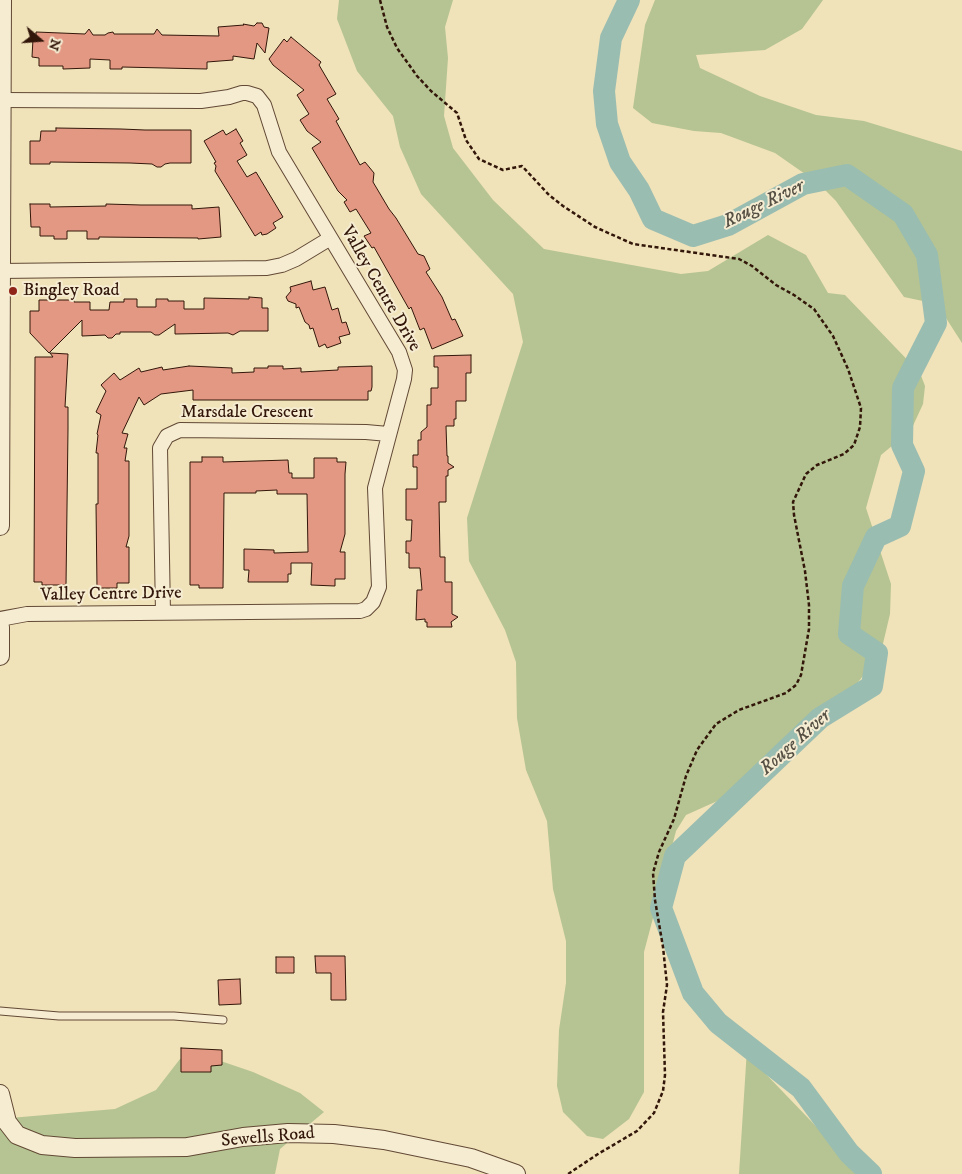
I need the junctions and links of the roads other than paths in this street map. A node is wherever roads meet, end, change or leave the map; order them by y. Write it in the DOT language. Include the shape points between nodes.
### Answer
graph roads {
  1 [pos="2,0"];
  2 [pos="2,100"];
  3 [pos="329,239"];
  4 [pos="0,271"];
  5 [pos="388,434"];
  6 [pos="0,526"];
  7 [pos="163,613"];
  8 [pos="0,619"];
  9 [pos="0,627"];
  10 [pos="0,656"];
  11 [pos="0,1011"];
  12 [pos="223,1020"];
  13 [pos="0,1094"];
  14 [pos="516,1174"];
  1 -- 2 [label="street"];
  2 -- 3 [label="street, Valley Centre Drive" via="201,101 253,94 264,105 279,152"];
  2 -- 4 [label="street"];
  3 -- 4 [label="street" via="296,259 267,268"];
  3 -- 5 [label="street, Valley Centre Drive" via="403,360 404,379"];
  4 -- 6 [label="street"];
  5 -- 7 [label="street, Valley Centre Drive" via="375,488 379,587 373,602 366,608 360,611"];
  5 -- 7 [label="street, Marsdale Crescent" via="180,430 167,436 160,448"];
  7 -- 8 [label="street, Valley Centre Drive" via="26,614"];
  9 -- 10 [label="street"];
  11 -- 12 [label="lane" via="59,1016 174,1016"];
  13 -- 14 [label="street, Sewells Road" via="7,1122 17,1135 42,1145 187,1147 243,1136 334,1134 384,1140 471,1158"];
}
